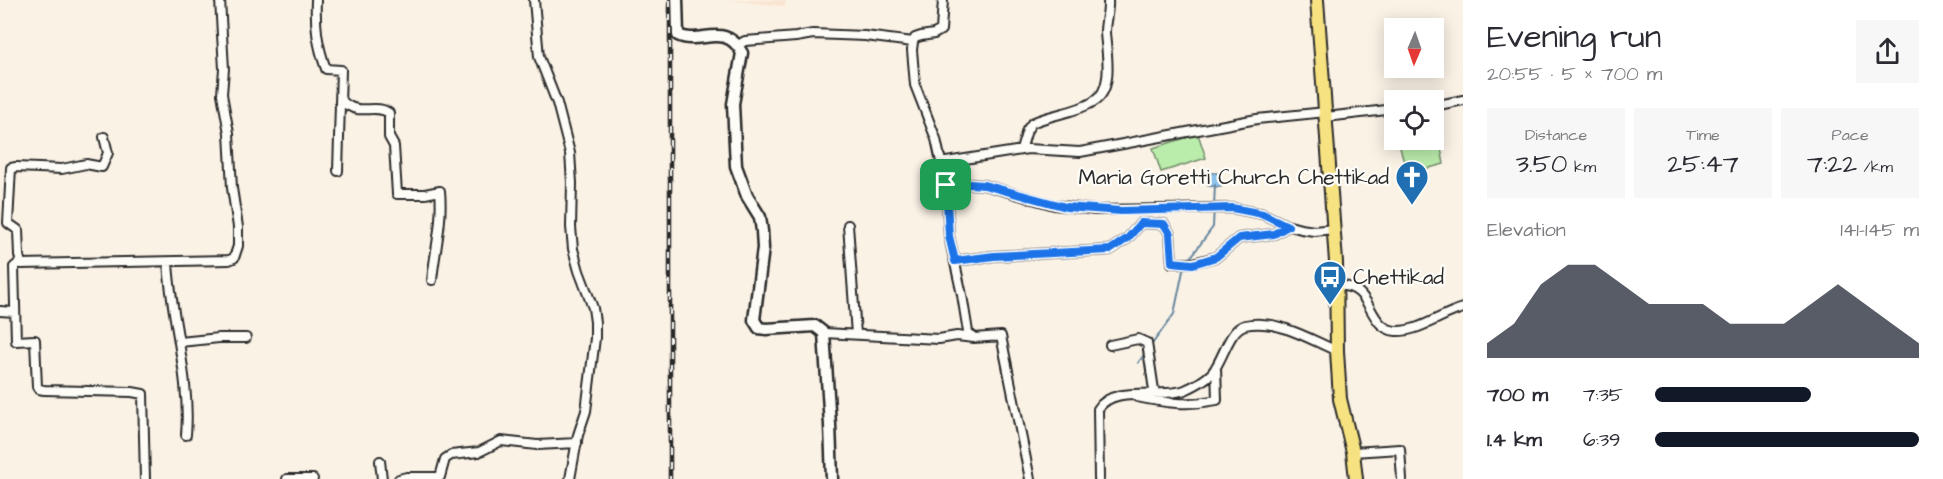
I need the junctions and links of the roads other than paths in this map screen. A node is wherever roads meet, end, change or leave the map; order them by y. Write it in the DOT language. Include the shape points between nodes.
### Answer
graph roads {
  1 [pos="220,0"];
  2 [pos="316,0"];
  3 [pos="534,0"];
  4 [pos="677,0"];
  5 [pos="943,0"];
  6 [pos="1108,0"];
  7 [pos="1317,0"];
  8 [pos="913,42"];
  9 [pos="738,45"];
  10 [pos="341,99"];
  11 [pos="1463,100"];
  12 [pos="1444,106"];
  13 [pos="1384,110"];
  14 [pos="1326,114"];
  15 [pos="104,137"];
  16 [pos="1021,150"];
  17 [pos="940,163"];
  18 [pos="338,171"];
  19 [pos="946,185"];
  20 [pos="848,225"];
  21 [pos="1288,226"];
  22 [pos="1334,229"];
  23 [pos="955,261"];
  24 [pos="20,262"];
  25 [pos="168,262"];
  26 [pos="432,280"];
  27 [pos="1336,286"];
  28 [pos="1463,308"];
  29 [pos="0,311"];
  30 [pos="14,312"];
  31 [pos="824,333"];
  32 [pos="856,334"];
  33 [pos="246,338"];
  34 [pos="974,338"];
  35 [pos="180,342"];
  36 [pos="1110,345"];
  37 [pos="1337,351"];
  38 [pos="1216,367"];
  39 [pos="1155,397"];
  40 [pos="186,435"];
  41 [pos="577,443"];
  42 [pos="1353,452"];
  43 [pos="380,461"];
  44 [pos="148,478"];
  45 [pos="288,479"];
  46 [pos="313,479"];
  47 [pos="382,479"];
  48 [pos="399,479"];
  49 [pos="570,479"];
  50 [pos="831,479"];
  51 [pos="1030,479"];
  52 [pos="1099,479"];
  53 [pos="1356,479"];
  54 [pos="1402,479"];
  1 -- 25 [label="street" via="222,94 238,227 237,255 229,260"];
  2 -- 10 [label="street" via="318,48 326,69 341,70"];
  3 -- 41 [label="street" via="539,57 570,153 573,249 595,322 586,411"];
  4 -- 9 [label="street" via="678,35 728,37"];
  5 -- 8 [label="street" via="941,30"];
  6 -- 16 [label="street" via="1107,76 1102,92 1095,102 1032,123"];
  7 -- 14 [label="main road"];
  8 -- 9 [label="street" via="813,33 745,40"];
  8 -- 17 [label="street" via="915,85 936,139"];
  9 -- 31 [label="street" via="742,53 733,104 736,166 760,217 762,231 754,320 759,328 815,326"];
  10 -- 18 [label="street"];
  10 -- 26 [label="street" via="349,107 383,109 389,113 397,194 440,190"];
  11 -- 12 [label="street"];
  13 -- 14 [label="street"];
  14 -- 16 [label="street" via="1257,119 1080,152"];
  14 -- 22 [label="main road"];
  15 -- 24 [label="street" via="108,153 102,167 86,164 62,169 11,168 8,223 18,230"];
  16 -- 17 [label="street"];
  17 -- 19 [label="street"];
  19 -- 21 [label="street" via="984,185 1054,205 1095,210 1247,210"];
  19 -- 23 [label="street" via="949,236"];
  20 -- 32 [label="street"];
  21 -- 22 [label="street" via="1314,231"];
  21 -- 23 [label="street" via="1274,234 1239,238 1216,257 1193,264 1172,262 1170,234 1164,224 1141,223 1110,250"];
  22 -- 27 [label="main road"];
  23 -- 34 [label="street" via="968,332"];
  24 -- 25 [label="street"];
  24 -- 30 [label="street" via="14,267"];
  25 -- 35 [label="street"];
  27 -- 28 [label="street" via="1359,291 1380,324 1395,331 1415,328"];
  27 -- 37 [label="main road"];
  29 -- 30 [label="street"];
  30 -- 44 [label="street" via="16,341 35,340 39,389 143,394"];
  31 -- 32 [label="street"];
  31 -- 50 [label="street"];
  32 -- 34 [label="street"];
  33 -- 35 [label="street"];
  34 -- 51 [label="street" via="1002,336"];
  35 -- 40 [label="street"];
  36 -- 39 [label="street" via="1138,339 1147,343"];
  37 -- 38 [label="street" via="1286,329 1252,324 1235,331"];
  37 -- 42 [label="main road" via="1340,399"];
  38 -- 39 [label="street" via="1185,390"];
  38 -- 39 [label="street" via="1216,400 1166,403"];
  39 -- 52 [label="street" via="1127,394 1098,409"];
  41 -- 48 [label="street" via="537,445 501,441 479,452 451,455 445,459 440,477"];
  41 -- 49 [label="street"];
  42 -- 53 [label="main road"];
  42 -- 54 [label="street" via="1400,449"];
  43 -- 47 [label="street"];
  45 -- 46 [label="street"];
}
